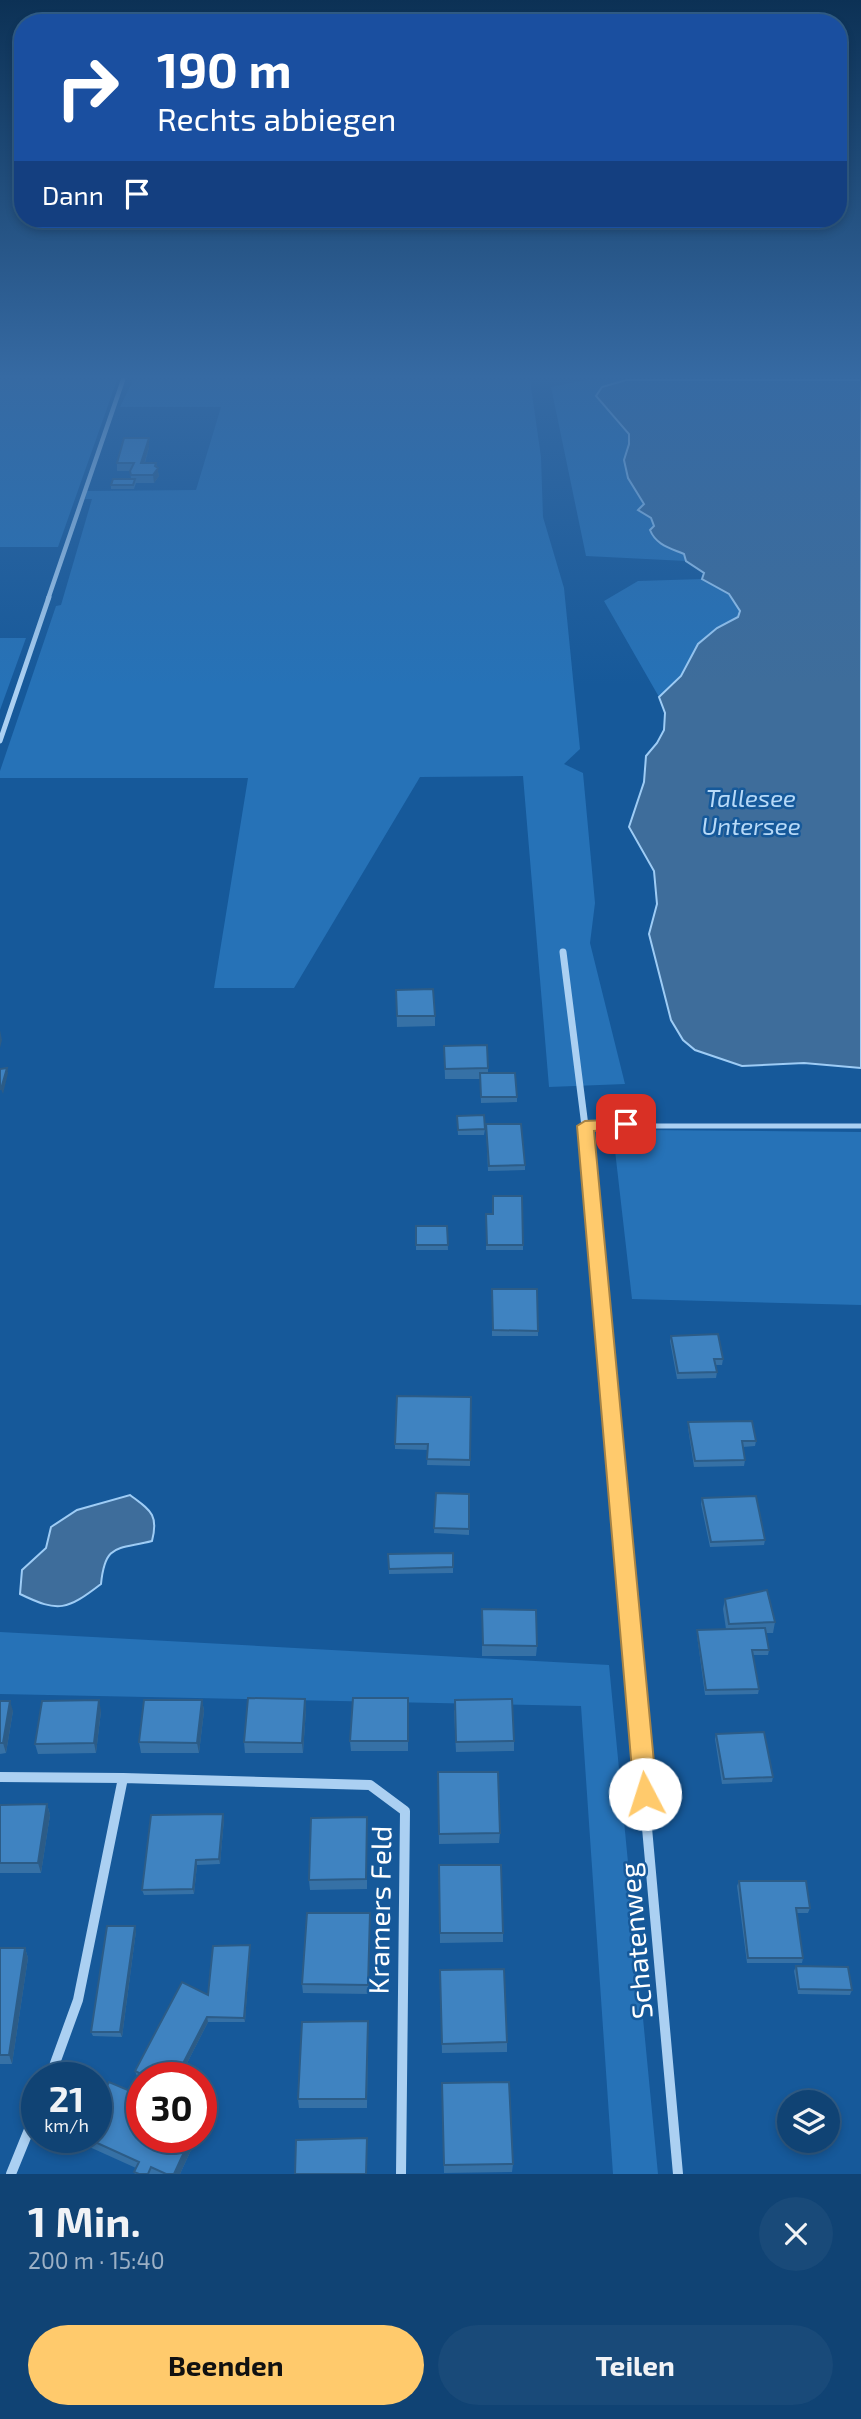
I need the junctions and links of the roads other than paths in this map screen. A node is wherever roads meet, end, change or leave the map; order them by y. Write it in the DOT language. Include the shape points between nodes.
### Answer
graph roads {
  1 [pos="88,481"];
  2 [pos="0,741"];
  3 [pos="563,952"];
  4 [pos="585,1126"];
  5 [pos="861,1126"];
  6 [pos="0,1777"];
  7 [pos="122,1778"];
  8 [pos="55,2062"];
  9 [pos="21,2149"];
  10 [pos="11,2174"];
  11 [pos="401,2174"];
  12 [pos="678,2174"];
  1 -- 2 [label="street"];
  3 -- 4 [label="street, Schatenweg"];
  4 -- 5 [label="lane"];
  4 -- 12 [label="street, Schatenweg"];
  6 -- 7 [label="street, Kramers Feld"];
  7 -- 8 [label="street" via="78,2000"];
  7 -- 11 [label="street, Kramers Feld" via="370,1785 405,1811"];
  9 -- 10 [label="street"];
}
